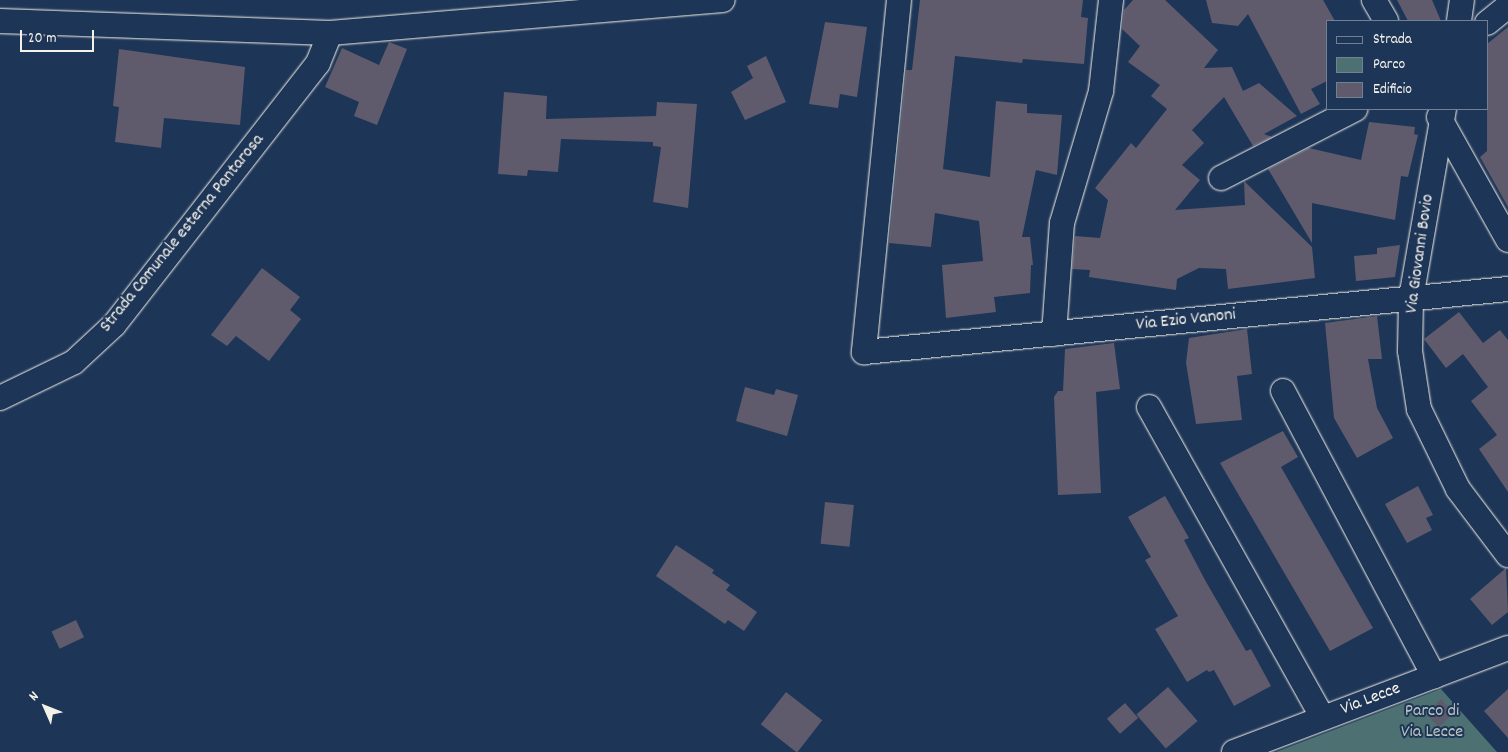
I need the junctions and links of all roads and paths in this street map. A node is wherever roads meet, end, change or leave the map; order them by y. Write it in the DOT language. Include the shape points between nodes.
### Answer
graph roads {
  1 [pos="723,0"];
  2 [pos="899,0"];
  3 [pos="1111,0"];
  4 [pos="1374,0"];
  5 [pos="1462,0"];
  6 [pos="1508,6"];
  7 [pos="1385,20"];
  8 [pos="1459,20"];
  9 [pos="0,21"];
  10 [pos="1488,22"];
  11 [pos="330,33"];
  12 [pos="1353,110"];
  13 [pos="1440,113"];
  14 [pos="1222,178"];
  15 [pos="1508,240"];
  16 [pos="1508,289"];
  17 [pos="1412,299"];
  18 [pos="1054,334"];
  19 [pos="1282,391"];
  20 [pos="0,398"];
  21 [pos="1150,407"];
  22 [pos="1508,555"];
  23 [pos="1508,648"];
  24 [pos="1434,676"];
  25 [pos="1323,718"];
  26 [pos="1234,752"];
  1 -- 11 [label="street"];
  2 -- 18 [label="street, Via Ezio Vanoni" via="864,352"];
  3 -- 18 [label="street" via="1101,91 1062,223"];
  4 -- 7 [label="street"];
  5 -- 8 [label="street"];
  6 -- 10 [label="street"];
  9 -- 11 [label="street"];
  11 -- 20 [label="street, Strada Comunale esterna Pantarosa" via="318,63 114,325 74,362"];
  12 -- 14 [label="street"];
  13 -- 15 [label="street"];
  13 -- 17 [label="street, Via Giovanni Bovio"];
  16 -- 17 [label="street, Via Ezio Vanoni"];
  17 -- 18 [label="street, Via Ezio Vanoni"];
  17 -- 22 [label="street, Via Giovanni Bovio" via="1410,351 1419,409 1458,489"];
  19 -- 24 [label="street"];
  21 -- 25 [label="street"];
  23 -- 24 [label="street, Via Lecce"];
  24 -- 25 [label="street, Via Lecce"];
  25 -- 26 [label="street, Via Lecce"];
}
